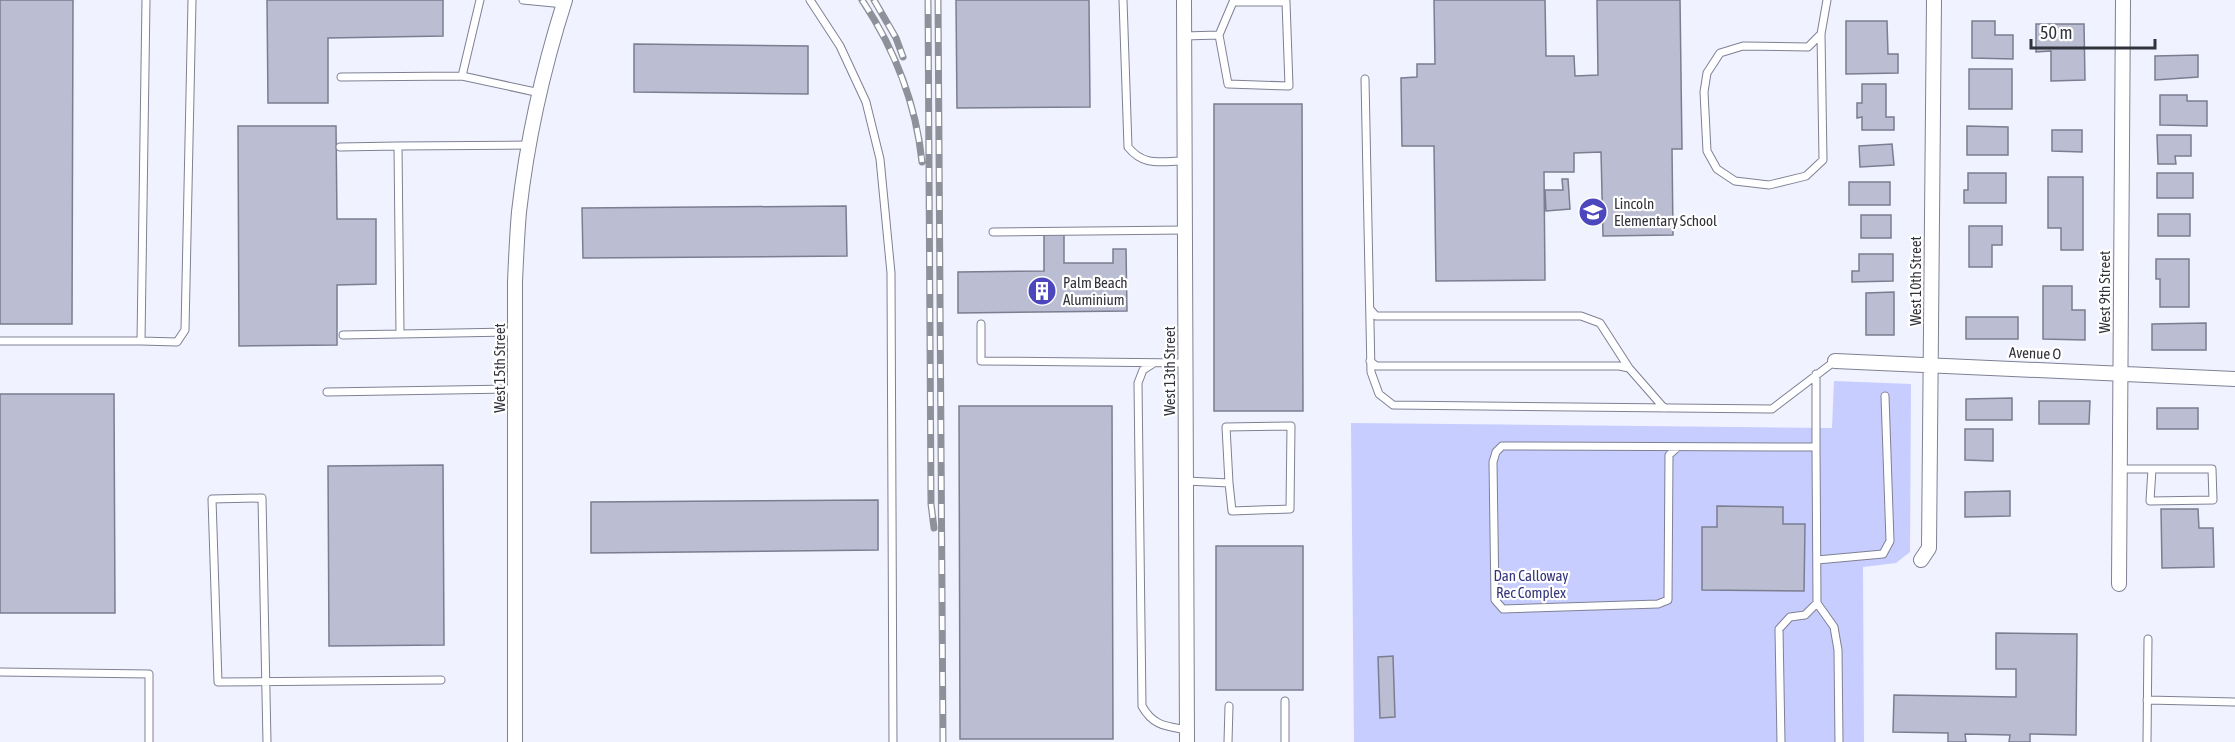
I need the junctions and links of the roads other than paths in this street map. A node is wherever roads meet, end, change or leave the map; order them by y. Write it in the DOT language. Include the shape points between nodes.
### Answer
graph roads {
  1 [pos="146,0"];
  2 [pos="192,0"];
  3 [pos="480,0"];
  4 [pos="524,0"];
  5 [pos="810,0"];
  6 [pos="1124,0"];
  7 [pos="1184,0"];
  8 [pos="1827,0"];
  9 [pos="1934,0"];
  10 [pos="2123,0"];
  11 [pos="565,2"];
  12 [pos="1821,34"];
  13 [pos="1219,35"];
  14 [pos="1184,36"];
  15 [pos="462,76"];
  16 [pos="341,77"];
  17 [pos="1365,79"];
  18 [pos="540,93"];
  19 [pos="529,145"];
  20 [pos="398,146"];
  21 [pos="340,147"];
  22 [pos="1185,161"];
  23 [pos="1185,230"];
  24 [pos="993,232"];
  25 [pos="1369,309"];
  26 [pos="981,324"];
  27 [pos="515,332"];
  28 [pos="400,333"];
  29 [pos="343,334"];
  30 [pos="141,340"];
  31 [pos="0,341"];
  32 [pos="1370,361"];
  33 [pos="1834,361"];
  34 [pos="1154,363"];
  35 [pos="1185,363"];
  36 [pos="1931,365"];
  37 [pos="1629,368"];
  38 [pos="2120,373"];
  39 [pos="1816,374"];
  40 [pos="2235,379"];
  41 [pos="515,389"];
  42 [pos="327,392"];
  43 [pos="1885,396"];
  44 [pos="1664,408"];
  45 [pos="1677,447"];
  46 [pos="1816,447"];
  47 [pos="2119,469"];
  48 [pos="2152,469"];
  49 [pos="1186,481"];
  50 [pos="1229,483"];
  51 [pos="1817,560"];
  52 [pos="1921,560"];
  53 [pos="2119,584"];
  54 [pos="1817,603"];
  55 [pos="2148,639"];
  56 [pos="0,672"];
  57 [pos="441,680"];
  58 [pos="266,682"];
  59 [pos="2147,700"];
  60 [pos="1285,701"];
  61 [pos="2235,702"];
  62 [pos="1229,706"];
  63 [pos="1187,736"];
  64 [pos="149,742"];
  65 [pos="267,742"];
  66 [pos="514,742"];
  67 [pos="893,742"];
  68 [pos="1228,742"];
  69 [pos="1285,742"];
  70 [pos="1781,742"];
  71 [pos="1839,742"];
  72 [pos="2146,742"];
  1 -- 30 [label="lane"];
  2 -- 30 [label="lane" via="185,330 177,342"];
  3 -- 15 [label="lane"];
  4 -- 11 [label="lane"];
  5 -- 67 [label="lane" via="840,46 866,102 880,159 891,273"];
  6 -- 22 [label="lane" via="1128,147 1136,157 1148,161"];
  7 -- 14 [label="street, West 13th Street"];
  8 -- 12 [label="lane"];
  9 -- 36 [label="street, West 10th Street"];
  10 -- 38 [label="street, West 9th Street"];
  11 -- 18 [label="street, West 15th Street"];
  12 -- 12 [label="lane" via="1808,47 1743,46 1720,53 1707,73 1704,92 1707,151 1717,169 1735,181 1769,185 1806,176 1823,160"];
  13 -- 13 [label="lane" via="1233,2 1286,2 1289,86 1228,84"];
  13 -- 14 [label="lane"];
  14 -- 22 [label="street, West 13th Street"];
  15 -- 16 [label="lane"];
  15 -- 18 [label="lane"];
  17 -- 25 [label="lane"];
  18 -- 19 [label="street, West 15th Street"];
  19 -- 20 [label="lane"];
  19 -- 27 [label="street, West 15th Street" via="519,213"];
  20 -- 21 [label="lane"];
  20 -- 28 [label="lane"];
  22 -- 23 [label="street, West 13th Street"];
  23 -- 24 [label="lane"];
  23 -- 35 [label="street, West 13th Street"];
  25 -- 32 [label="lane"];
  25 -- 37 [label="lane" via="1376,316 1581,316 1600,323"];
  26 -- 34 [label="lane" via="981,361"];
  27 -- 28 [label="lane"];
  27 -- 41 [label="street, West 15th Street"];
  28 -- 29 [label="lane"];
  30 -- 31 [label="lane"];
  32 -- 37 [label="lane" via="1376,366"];
  32 -- 44 [label="lane" via="1379,394 1393,405"];
  33 -- 36 [label="street, Avenue O"];
  33 -- 39 [label="lane"];
  34 -- 35 [label="lane"];
  34 -- 63 [label="lane" via="1143,370 1138,382 1142,706 1149,717"];
  35 -- 49 [label="street, West 13th Street"];
  36 -- 38 [label="street, Avenue O"];
  36 -- 52 [label="street, West 10th Street" via="1929,548"];
  37 -- 44 [label="lane"];
  38 -- 40 [label="street, Avenue O"];
  38 -- 47 [label="street, West 9th Street"];
  39 -- 44 [label="lane" via="1772,409"];
  39 -- 46 [label="lane"];
  41 -- 42 [label="lane"];
  41 -- 66 [label="street, West 15th Street"];
  43 -- 51 [label="lane" via="1890,541 1883,554"];
  45 -- 45 [label="lane" via="1502,446 1493,462 1495,600 1503,609 1658,604 1668,600 1669,455"];
  45 -- 46 [label="lane"];
  46 -- 51 [label="lane"];
  47 -- 48 [label="lane"];
  47 -- 53 [label="street, West 9th Street"];
  48 -- 48 [label="lane" via="2212,468 2213,500 2150,501"];
  49 -- 50 [label="lane"];
  49 -- 63 [label="street, West 13th Street"];
  50 -- 50 [label="lane" via="1232,511 1290,509 1291,426 1226,427"];
  51 -- 54 [label="lane"];
  54 -- 70 [label="lane" via="1805,615 1790,617 1779,629"];
  54 -- 71 [label="lane" via="1834,627 1838,650"];
  55 -- 59 [label="lane"];
  56 -- 64 [label="lane" via="149,674"];
  57 -- 58 [label="lane"];
  58 -- 58 [label="lane" via="262,498 212,499 218,682"];
  58 -- 65 [label="lane"];
  59 -- 61 [label="lane"];
  59 -- 72 [label="lane"];
  60 -- 69 [label="lane"];
  62 -- 68 [label="lane"];
}
